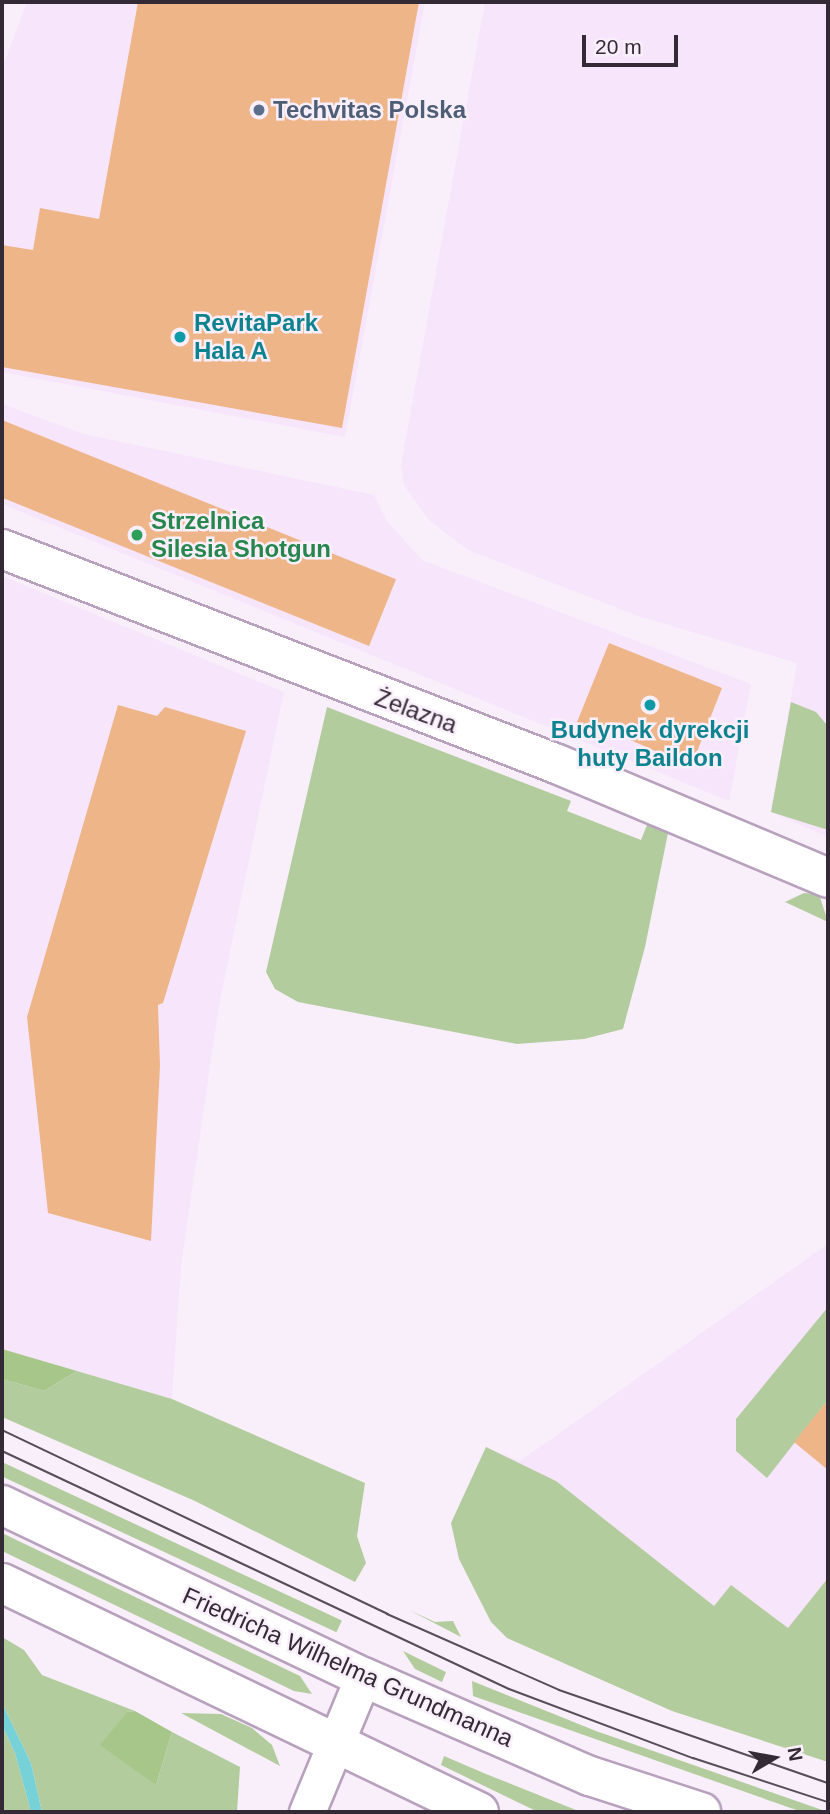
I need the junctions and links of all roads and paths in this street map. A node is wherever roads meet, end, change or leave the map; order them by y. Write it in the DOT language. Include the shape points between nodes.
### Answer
graph roads {
  1 [pos="2,549"];
  2 [pos="828,878"];
  3 [pos="2,1505"];
  4 [pos="2,1583"];
  5 [pos="363,1677"];
  6 [pos="340,1742"];
  7 [pos="307,1812"];
  8 [pos="479,1812"];
  9 [pos="701,1812"];
  1 -- 2 [label="main road, Żelazna" via="557,764"];
  3 -- 5 [label="main road, Friedricha Wilhelma Grundmanna"];
  4 -- 6 [label="main road"];
  5 -- 6 [label="street"];
  5 -- 9 [label="main road, Friedricha Wilhelma Grundmanna" via="590,1776"];
  6 -- 7 [label="street"];
  6 -- 8 [label="main road"];
}
